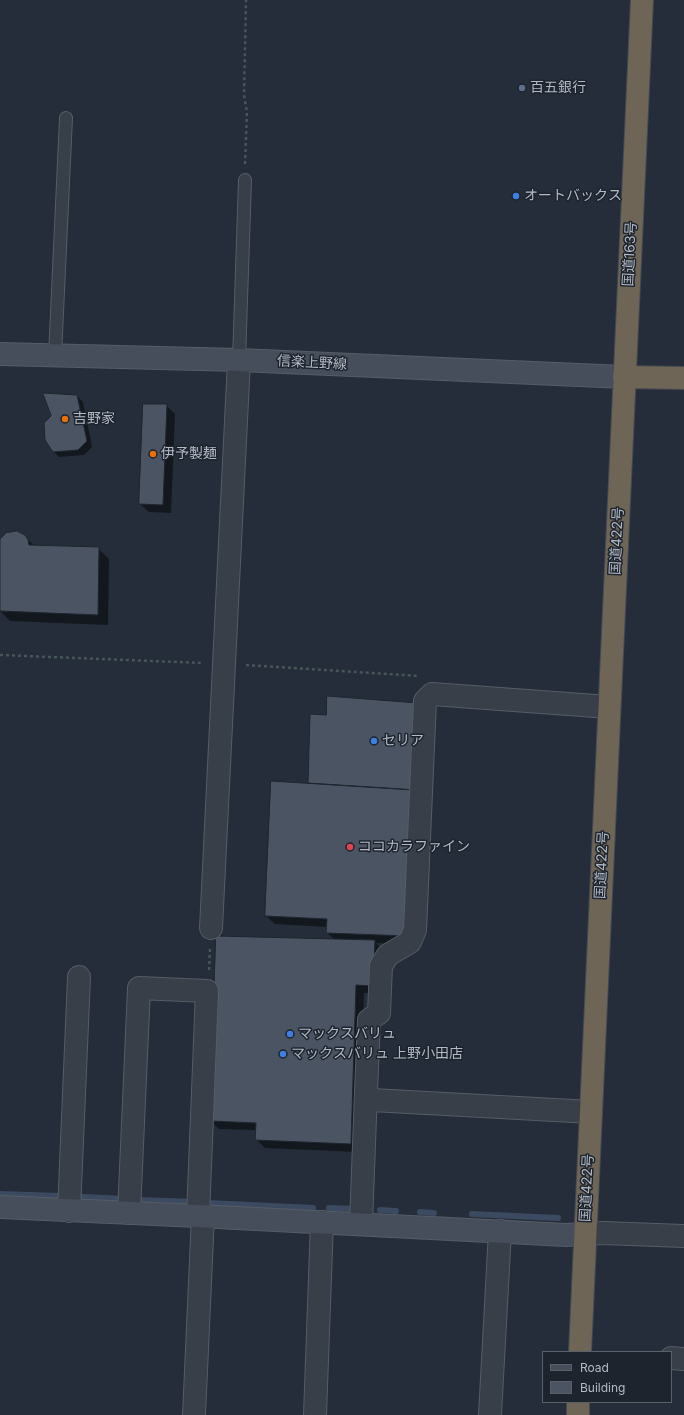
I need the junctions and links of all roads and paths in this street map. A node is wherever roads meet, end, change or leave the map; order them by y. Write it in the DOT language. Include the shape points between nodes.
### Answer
graph roads {
  1 [pos="246,0"];
  2 [pos="642,0"];
  3 [pos="66,118"];
  4 [pos="245,180"];
  5 [pos="0,354"];
  6 [pos="55,356"];
  7 [pos="239,360"];
  8 [pos="624,377"];
  9 [pos="684,378"];
  10 [pos="0,655"];
  11 [pos="224,664"];
  12 [pos="421,677"];
  13 [pos="609,707"];
  14 [pos="211,928"];
  15 [pos="79,977"];
  16 [pos="207,991"];
  17 [pos="366,1091"];
  18 [pos="591,1112"];
  19 [pos="0,1208"];
  20 [pos="69,1211"];
  21 [pos="129,1213"];
  22 [pos="200,1216"];
  23 [pos="322,1222"];
  24 [pos="361,1224"];
  25 [pos="500,1231"];
  26 [pos="585,1234"];
  27 [pos="684,1236"];
  28 [pos="580,1351"];
  29 [pos="672,1358"];
  30 [pos="684,1359"];
  31 [pos="578,1403"];
  32 [pos="194,1415"];
  33 [pos="316,1415"];
  34 [pos="490,1415"];
  35 [pos="578,1415"];
  1 -- 4 [label="path"];
  2 -- 8 [label="highway, 国道163号"];
  3 -- 6 [label="lane"];
  4 -- 7 [label="lane"];
  5 -- 6 [label="main road, 信楽上野線"];
  6 -- 7 [label="main road, 信楽上野線"];
  7 -- 8 [label="main road, 信楽上野線"];
  7 -- 11 [label="street"];
  8 -- 9 [label="highway"];
  8 -- 13 [label="highway, 国道422号"];
  10 -- 11 [label="path"];
  11 -- 12 [label="path"];
  11 -- 14 [label="street"];
  13 -- 17 [label="street" via="432,694 425,701 415,930 410,942 388,955 381,966 379,1013 369,1020"];
  13 -- 18 [label="highway, 国道422号"];
  14 -- 16 [label="path"];
  15 -- 20 [label="street"];
  16 -- 21 [label="street" via="139,988"];
  16 -- 22 [label="street"];
  17 -- 18 [label="street" via="372,1100"];
  17 -- 24 [label="street"];
  18 -- 26 [label="highway, 国道422号"];
  19 -- 20 [label="main road"];
  20 -- 21 [label="main road"];
  21 -- 22 [label="main road"];
  22 -- 23 [label="main road"];
  22 -- 32 [label="street"];
  23 -- 24 [label="main road"];
  23 -- 33 [label="street"];
  24 -- 25 [label="main road"];
  25 -- 26 [label="main road"];
  25 -- 34 [label="street"];
  26 -- 27 [label="street"];
  26 -- 28 [label="highway, 国道422号"];
  29 -- 30 [label="street"];
  31 -- 35 [label="highway"];
}
